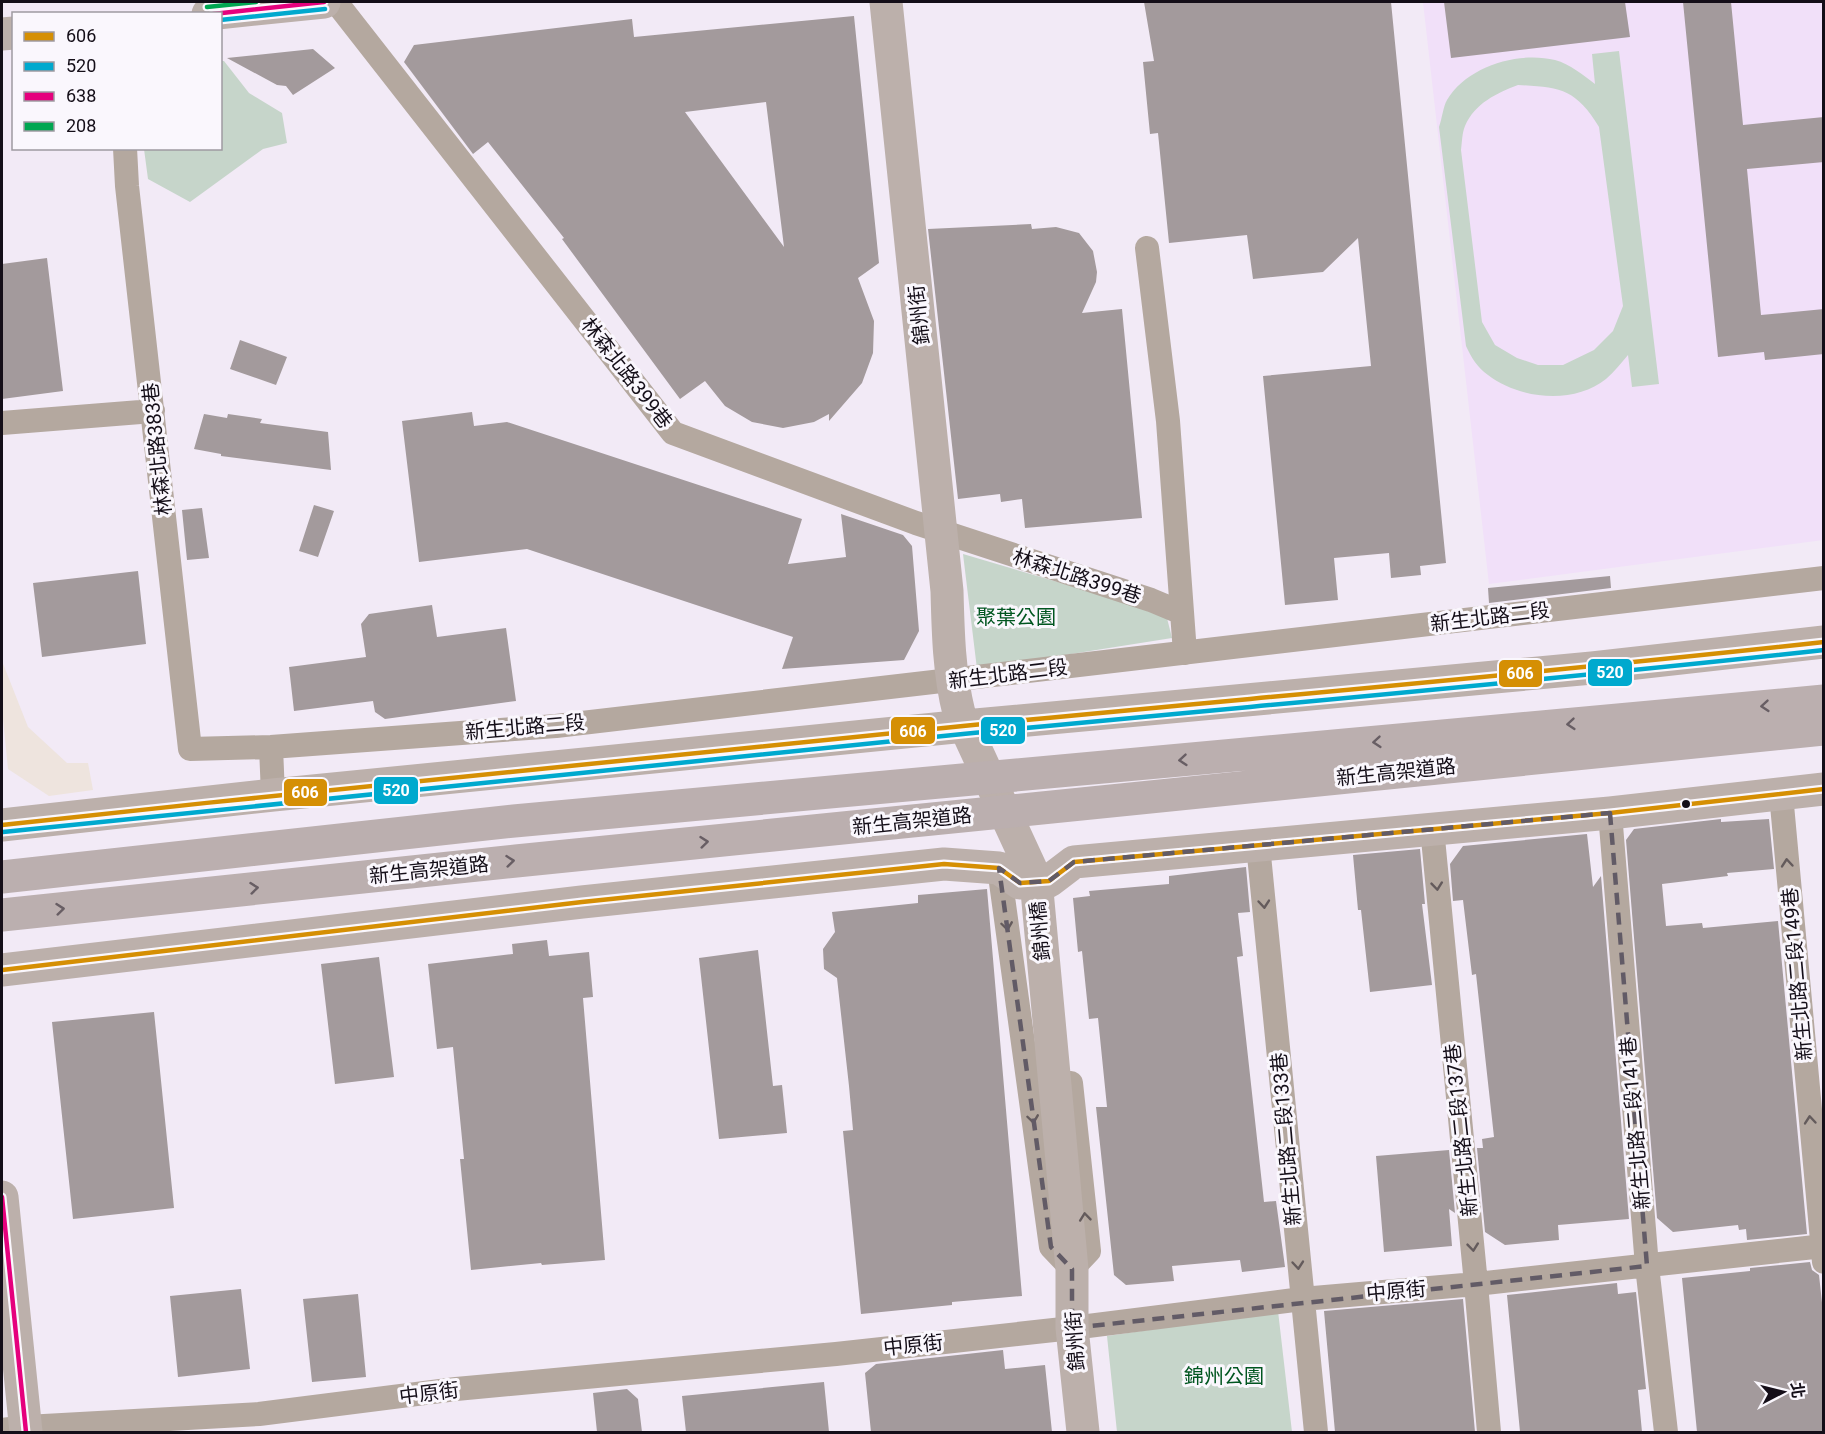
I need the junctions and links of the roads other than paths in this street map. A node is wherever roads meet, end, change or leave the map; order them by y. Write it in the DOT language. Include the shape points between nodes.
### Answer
graph roads {
  1 [pos="324,2"];
  2 [pos="336,2"];
  3 [pos="886,2"];
  4 [pos="222,13"];
  5 [pos="125,150"];
  6 [pos="1147,248"];
  7 [pos="153,411"];
  8 [pos="2,423"];
  9 [pos="1824,578"];
  10 [pos="1182,613"];
  11 [pos="948,629"];
  12 [pos="1824,642"];
  13 [pos="1185,654"];
  14 [pos="1824,701"];
  15 [pos="962,719"];
  16 [pos="1824,729"];
  17 [pos="271,747"];
  18 [pos="190,749"];
  19 [pos="1824,789"];
  20 [pos="1781,794"];
  21 [pos="273,795"];
  22 [pos="1610,813"];
  23 [pos="2,825"];
  24 [pos="1432,828"];
  25 [pos="1258,845"];
  26 [pos="999,868"];
  27 [pos="2,877"];
  28 [pos="1049,881"];
  29 [pos="2,915"];
  30 [pos="2,970"];
  31 [pos="2,1197"];
  32 [pos="1823,1251"];
  33 [pos="1071,1259"];
  34 [pos="1647,1266"];
  35 [pos="1476,1284"];
  36 [pos="1302,1299"];
  37 [pos="1072,1328"];
  38 [pos="18,1430"];
  39 [pos="1083,1432"];
  40 [pos="1316,1432"];
  41 [pos="1489,1432"];
  42 [pos="1666,1432"];
  1 -- 4 [label="street"];
  2 -- 10 [label="street, 林森北路399巷" via="674,433 916,523"];
  3 -- 11 [label="street, 錦州街"];
  5 -- 7 [label="street, 林森北路383巷"];
  6 -- 10 [label="street" via="1168,421"];
  7 -- 8 [label="street"];
  7 -- 18 [label="street, 林森北路383巷"];
  9 -- 13 [label="street, 新生北路二段"];
  10 -- 13 [label="street"];
  11 -- 15 [label="street, 錦州橋" via="955,697"];
  12 -- 15 [label="street" via="1592,668"];
  13 -- 17 [label="street, 新生北路二段" via="556,726"];
  14 -- 27 [label="highway, 新生高架道路, one-way" via="526,819"];
  15 -- 21 [label="street"];
  15 -- 33 [label="street, 錦州橋" via="1036,880"];
  29 -- 16 [label="highway, 新生高架道路, one-way"];
  17 -- 18 [label="street, 新生北路二段"];
  17 -- 21 [label="street"];
  19 -- 20 [label="street"];
  20 -- 22 [label="street"];
  32 -- 20 [label="street, 新生北路二段149巷, one-way"];
  21 -- 23 [label="street"];
  22 -- 24 [label="street"];
  22 -- 34 [label="street, 新生北路二段141巷"];
  24 -- 25 [label="street"];
  24 -- 35 [label="street, 新生北路二段137巷, one-way"];
  25 -- 28 [label="street" via="1074,862"];
  25 -- 36 [label="street, 新生北路二段133巷, one-way"];
  26 -- 28 [label="street" via="1020,883"];
  26 -- 30 [label="street" via="944,864"];
  26 -- 33 [label="street, one-way" via="1051,1247"];
  33 -- 28 [label="street, one-way" via="1089,1251"];
  31 -- 38 [label="street"];
  32 -- 34 [label="street, 中原街"];
  33 -- 37 [label="street, 錦州街"];
  34 -- 35 [label="street, 中原街"];
  34 -- 42 [label="street, 新生北路二段141巷"];
  35 -- 36 [label="street, 中原街"];
  35 -- 41 [label="street, 新生北路二段137巷"];
  36 -- 37 [label="street, 中原街"];
  36 -- 40 [label="street, 新生北路二段133巷"];
  37 -- 38 [label="street, 中原街" via="456,1389 259,1414"];
  37 -- 39 [label="street, 錦州街"];
}
